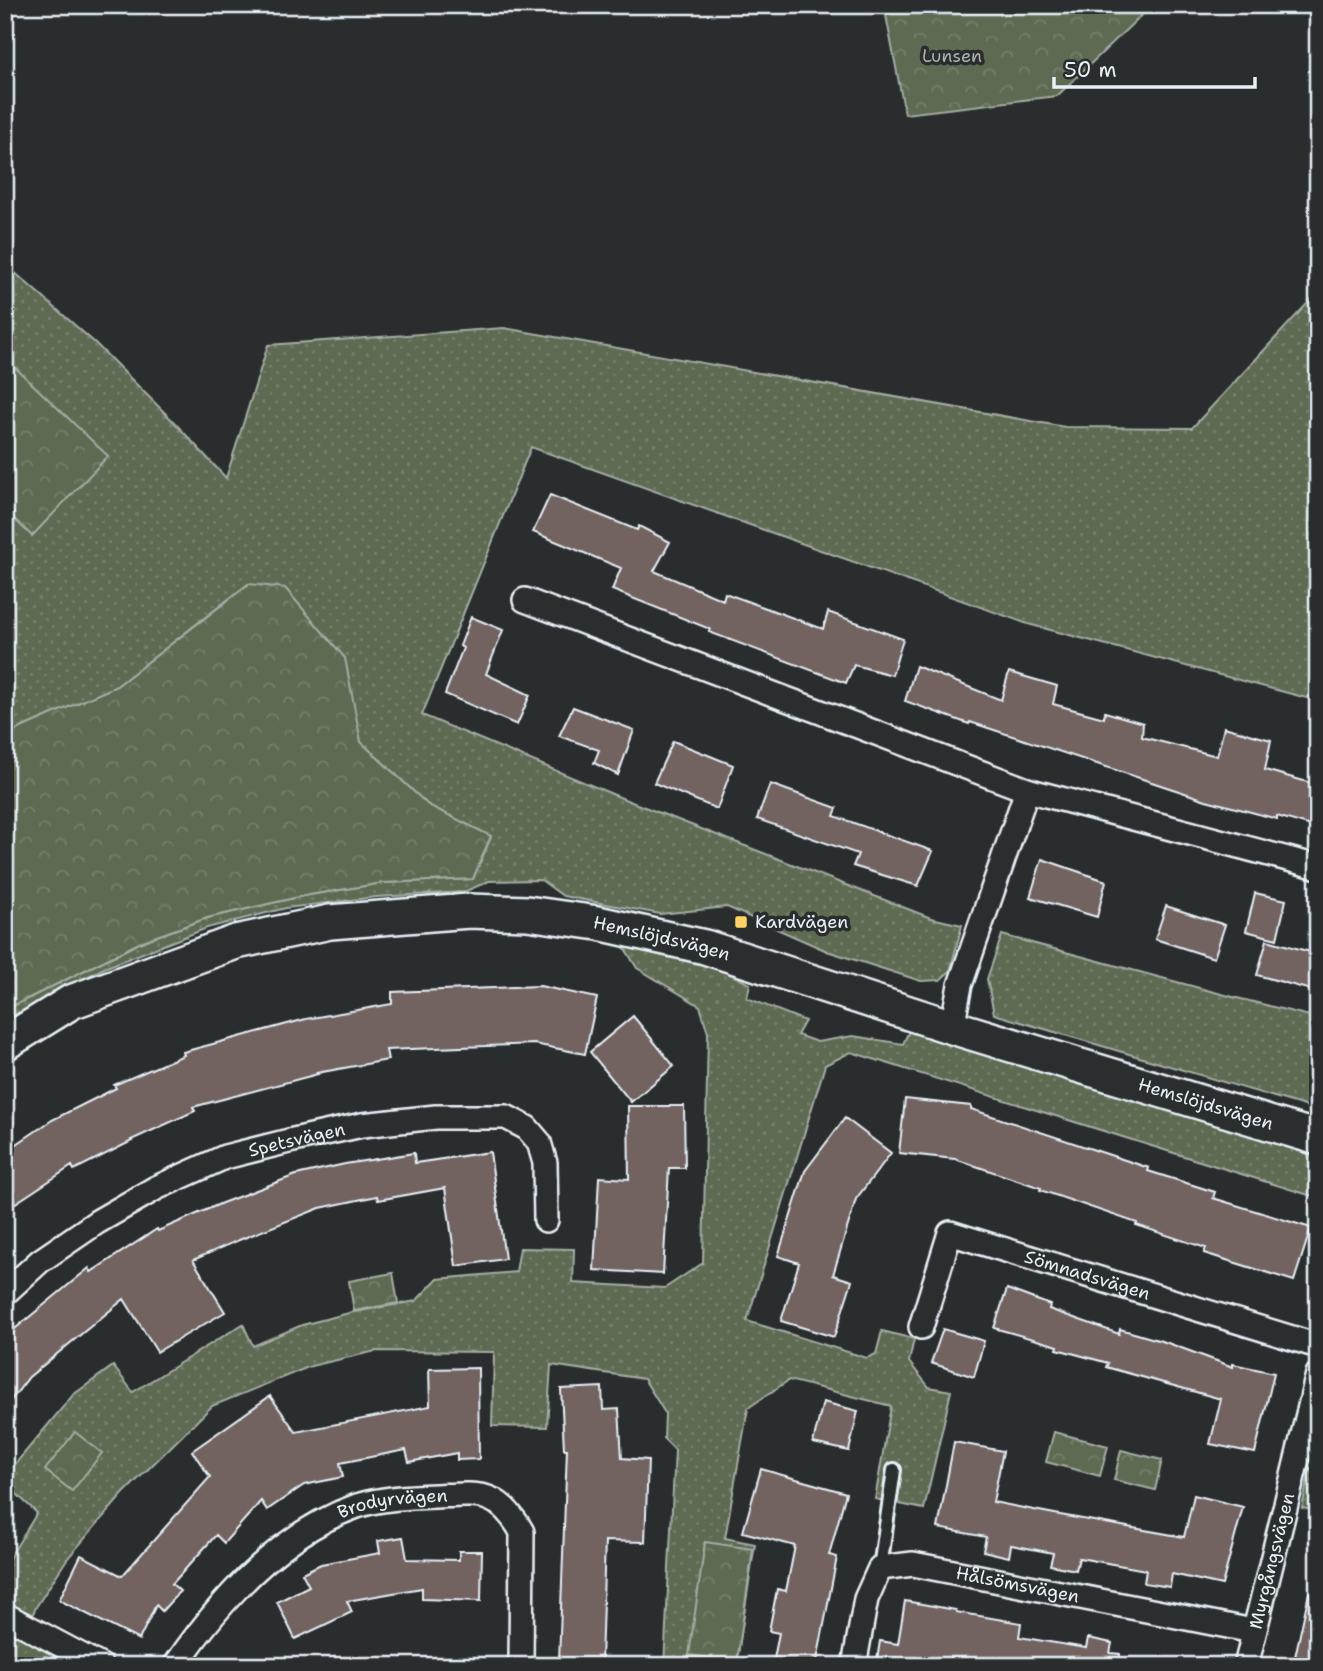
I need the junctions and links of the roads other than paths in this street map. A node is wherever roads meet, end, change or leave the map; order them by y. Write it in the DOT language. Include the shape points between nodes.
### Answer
graph roads {
  1 [pos="525,600"];
  2 [pos="1027,790"];
  3 [pos="1318,867"];
  4 [pos="952,1027"];
  5 [pos="5,1043"];
  6 [pos="1318,1138"];
  7 [pos="546,1220"];
  8 [pos="5,1293"];
  9 [pos="921,1327"];
  10 [pos="1318,1346"];
  11 [pos="1318,1374"];
  12 [pos="894,1470"];
  13 [pos="880,1568"];
  14 [pos="5,1615"];
  15 [pos="1253,1631"];
  16 [pos="101,1666"];
  17 [pos="175,1666"];
  18 [pos="521,1666"];
  19 [pos="854,1666"];
  20 [pos="1245,1666"];
  1 -- 2 [label="street"];
  2 -- 3 [label="street"];
  2 -- 4 [label="street" via="960,985"];
  4 -- 5 [label="street, Hemslöjdsvägen" via="705,947 598,923 469,911 330,922 236,942 71,1002"];
  4 -- 6 [label="street, Hemslöjdsvägen"];
  7 -- 8 [label="street, Spetsvägen" via="545,1163 539,1142 527,1128 506,1117 436,1117 362,1125 225,1157 156,1188 40,1261"];
  9 -- 10 [label="street, Sömnadsvägen" via="950,1233"];
  11 -- 15 [label="street, Myrgångsvägen"];
  12 -- 13 [label="lane"];
  13 -- 15 [label="street, Hålsömsvägen" via="913,1564"];
  13 -- 19 [label="street" via="866,1599"];
  14 -- 16 [label="street"];
  15 -- 20 [label="street, Myrgångsvägen"];
  17 -- 18 [label="street, Brodyrvägen" via="225,1600 270,1556 320,1523 358,1506 395,1498 474,1494 504,1507 522,1532"];
}
